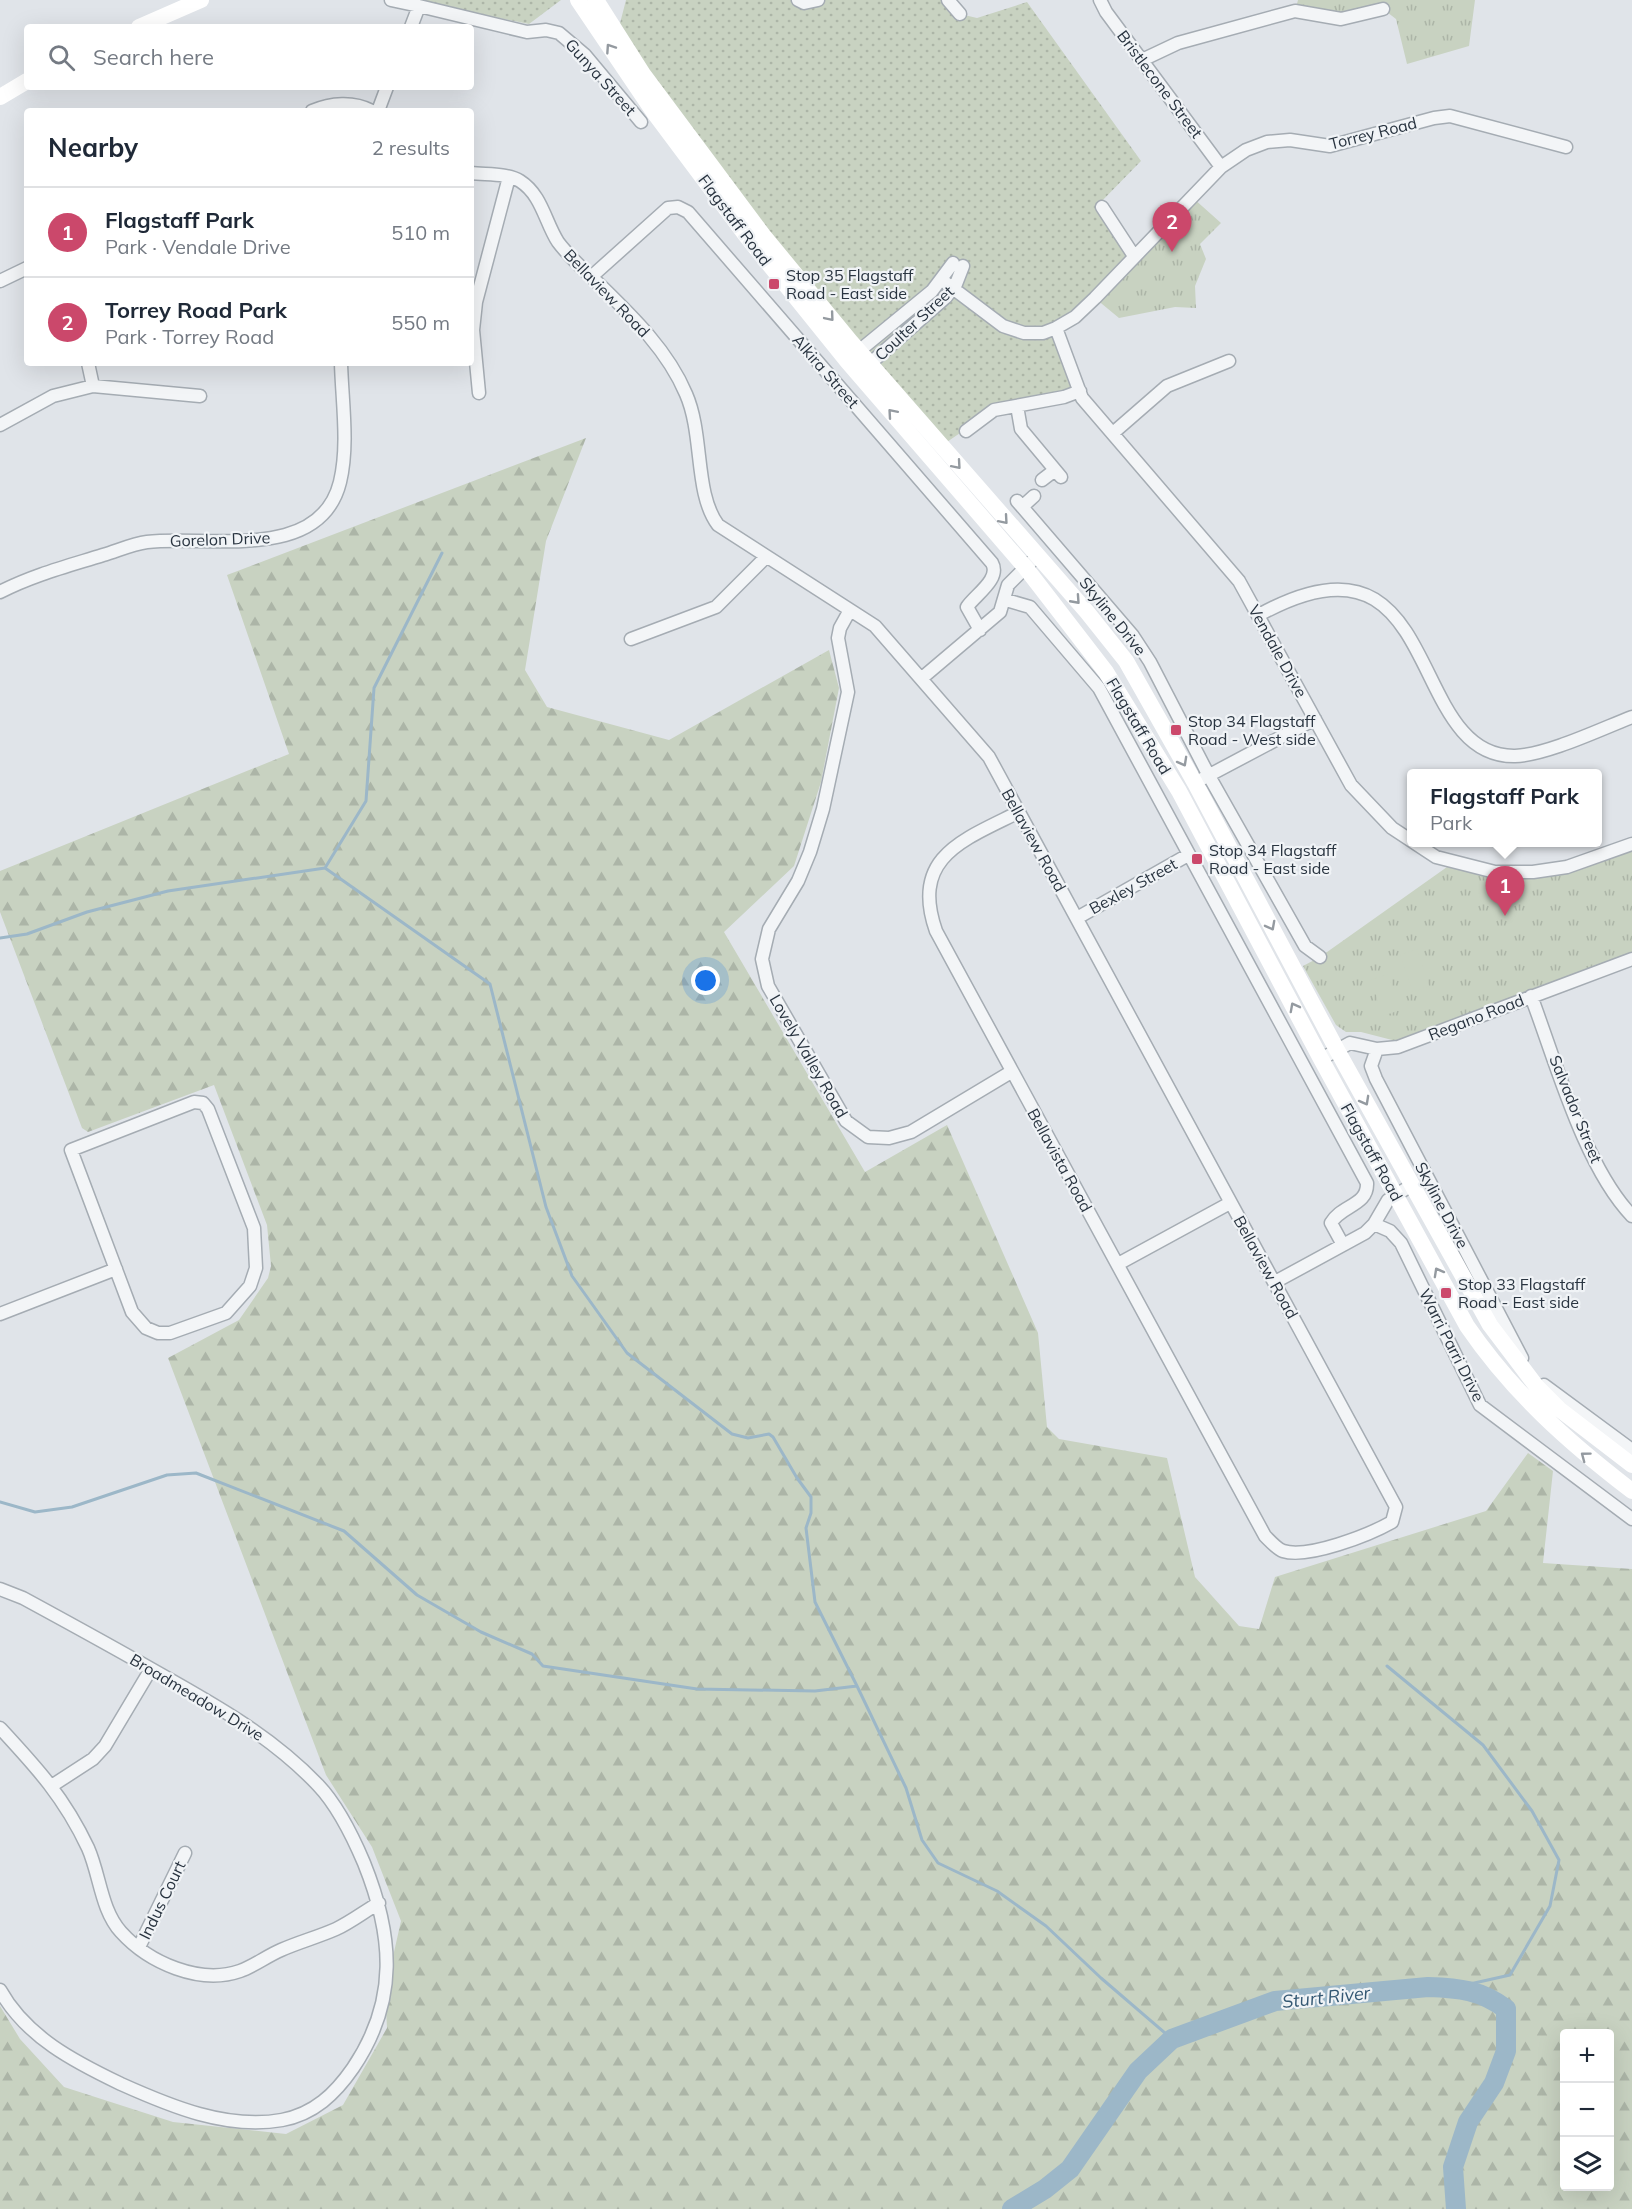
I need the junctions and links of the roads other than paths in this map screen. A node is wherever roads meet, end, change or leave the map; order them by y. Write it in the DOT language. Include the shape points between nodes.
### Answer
graph roads {
  1 [pos="201,0"];
  2 [pos="391,0"];
  3 [pos="578,0"];
  4 [pos="596,0"];
  5 [pos="798,0"];
  6 [pos="818,0"];
  7 [pos="948,0"];
  8 [pos="1100,0"];
  9 [pos="419,6"];
  10 [pos="1383,9"];
  11 [pos="960,14"];
  12 [pos="146,24"];
  13 [pos="412,24"];
  14 [pos="1142,60"];
  15 [pos="24,83"];
  16 [pos="386,90"];
  17 [pos="0,97"];
  18 [pos="320,108"];
  19 [pos="364,108"];
  20 [pos="379,108"];
  21 [pos="641,122"];
  22 [pos="1566,147"];
  23 [pos="1221,167"];
  24 [pos="474,173"];
  25 [pos="509,177"];
  26 [pos="1102,207"];
  27 [pos="1134,256"];
  28 [pos="24,269"];
  29 [pos="591,277"];
  30 [pos="0,280"];
  31 [pos="942,280"];
  32 [pos="953,289"];
  33 [pos="474,321"];
  34 [pos="1056,328"];
  35 [pos="474,340"];
  36 [pos="1229,361"];
  37 [pos="858,362"];
  38 [pos="89,366"];
  39 [pos="341,366"];
  40 [pos="93,386"];
  41 [pos="1080,391"];
  42 [pos="479,393"];
  43 [pos="200,396"];
  44 [pos="1017,406"];
  45 [pos="0,425"];
  46 [pos="966,431"];
  47 [pos="1113,433"];
  48 [pos="1042,480"];
  49 [pos="1034,496"];
  50 [pos="766,557"];
  51 [pos="1031,562"];
  52 [pos="0,592"];
  53 [pos="1006,600"];
  54 [pos="850,610"];
  55 [pos="1259,615"];
  56 [pos="980,630"];
  57 [pos="631,639"];
  58 [pos="922,678"];
  59 [pos="1632,717"];
  60 [pos="1315,718"];
  61 [pos="1202,779"];
  62 [pos="1179,791"];
  63 [pos="1018,812"];
  64 [pos="1407,839"];
  65 [pos="1632,844"];
  66 [pos="1418,847"];
  67 [pos="1188,855"];
  68 [pos="1077,918"];
  69 [pos="1320,957"];
  70 [pos="1632,958"];
  71 [pos="1532,996"];
  72 [pos="1377,1049"];
  73 [pos="1337,1050"];
  74 [pos="1321,1059"];
  75 [pos="1011,1072"];
  76 [pos="1412,1185"];
  77 [pos="1395,1194"];
  78 [pos="1230,1203"];
  79 [pos="1632,1216"];
  80 [pos="1374,1224"];
  81 [pos="1343,1245"];
  82 [pos="1118,1264"];
  83 [pos="116,1269"];
  84 [pos="1275,1282"];
  85 [pos="0,1314"];
  86 [pos="1632,1450"];
  87 [pos="1632,1465"];
  88 [pos="1632,1491"];
  89 [pos="1632,1519"];
  90 [pos="1265,1536"];
  91 [pos="0,1588"];
  92 [pos="151,1669"];
  93 [pos="0,1728"];
  94 [pos="53,1785"];
  95 [pos="185,1853"];
  96 [pos="379,1903"];
  97 [pos="139,1947"];
  98 [pos="0,1990"];
  1 -- 12 [label="main road"];
  2 -- 9 [label="street, Gunya Street"];
  37 -- 3 [label="main road, Flagstaff Road, one-way" via="687,159"];
  4 -- 37 [label="main road, Flagstaff Road, one-way" via="708,165"];
  5 -- 6 [label="street"];
  7 -- 11 [label="street"];
  8 -- 14 [label="street, Bristlecone Street"];
  9 -- 13 [label="street"];
  9 -- 21 [label="street, Gunya Street" via="527,32 559,33 585,55"];
  10 -- 14 [label="street" via="1341,19 1295,11 1178,43"];
  14 -- 23 [label="street, Bristlecone Street"];
  15 -- 17 [label="main road"];
  16 -- 20 [label="street"];
  18 -- 19 [label="street" via="354,104"];
  22 -- 23 [label="street, Torrey Road" via="1450,116 1330,146 1290,140 1267,142"];
  23 -- 27 [label="street, Torrey Road"];
  24 -- 25 [label="street, Bellaview Road"];
  25 -- 29 [label="street, Bellaview Road" via="540,201 557,240"];
  25 -- 33 [label="street"];
  26 -- 27 [label="street"];
  27 -- 34 [label="street, Torrey Road" via="1075,317"];
  28 -- 30 [label="street"];
  29 -- 50 [label="street, Bellaview Road" via="639,323 686,394 697,427 710,514 718,525"];
  29 -- 56 [label="street, Alkira Street" via="668,208 688,212 992,563 994,576 967,607"];
  31 -- 32 [label="street, Torrey Road"];
  31 -- 32 [label="street, Coulter Street" via="958,264"];
  31 -- 37 [label="street, Coulter Street"];
  32 -- 34 [label="street, Torrey Road" via="1003,326 1024,333"];
  32 -- 37 [label="street, Coulter Street"];
  34 -- 41 [label="street, Vendale Drive"];
  35 -- 42 [label="street"];
  36 -- 47 [label="street" via="1167,386"];
  37 -- 51 [label="main road, Flagstaff Road"];
  38 -- 40 [label="street"];
  39 -- 52 [label="street, Gorelon Drive" via="340,483 330,504 305,529 248,541 145,542 24,579"];
  40 -- 43 [label="street"];
  40 -- 45 [label="street" via="53,396"];
  41 -- 44 [label="street"];
  41 -- 47 [label="street, Vendale Drive"];
  44 -- 46 [label="street" via="994,410"];
  44 -- 48 [label="street" via="1021,429 1058,473"];
  47 -- 55 [label="street, Vendale Drive" via="1239,581"];
  49 -- 61 [label="street, Skyline Drive" via="1019,504 1133,636 1150,662"];
  50 -- 54 [label="street, Bellaview Road"];
  50 -- 57 [label="street" via="716,608"];
  51 -- 53 [label="street" via="1008,585"];
  51 -- 61 [label="main road, Flagstaff Road, one-way" via="1087,612 1126,661"];
  51 -- 62 [label="main road, Flagstaff Road" via="1106,672"];
  53 -- 56 [label="street" via="1000,612"];
  53 -- 67 [label="street, Flagstaff Road" via="1030,606 1099,688"];
  54 -- 58 [label="street, Bellaview Road" via="875,626"];
  54 -- 75 [label="street, Lovely Valley Road" via="838,638 848,692 823,809 798,881 769,929 762,959 768,986 846,1121 868,1137 889,1138 911,1132"];
  55 -- 59 [label="street" via="1311,591 1341,589 1364,595 1389,609 1407,630 1461,732 1496,753 1515,756 1541,751"];
  55 -- 60 [label="street, Vendale Drive"];
  56 -- 58 [label="street"];
  58 -- 63 [label="street, Bellaview Road" via="989,757"];
  60 -- 61 [label="street"];
  60 -- 64 [label="street, Vendale Drive" via="1351,785"];
  61 -- 62 [label="street"];
  61 -- 69 [label="street, Skyline Drive" via="1305,946"];
  61 -- 73 [label="main road, Flagstaff Road, one-way"];
  74 -- 62 [label="main road, Flagstaff Road, one-way"];
  63 -- 68 [label="street, Bellaview Road"];
  63 -- 75 [label="street, Bellavista Road" via="963,840 942,859 928,882 927,908"];
  65 -- 66 [label="street, Vendale Drive" via="1568,867 1533,872 1495,872 1436,857"];
  67 -- 68 [label="street, Bexley Street"];
  67 -- 81 [label="street, Flagstaff Road" via="1367,1183 1363,1199 1335,1215 1331,1223"];
  68 -- 78 [label="street, Bellaview Road"];
  70 -- 71 [label="street, Regano Road"];
  71 -- 72 [label="street, Regano Road" via="1398,1047"];
  71 -- 79 [label="street, Salvador Street" via="1588,1147"];
  72 -- 73 [label="street, Regano Road" via="1350,1043"];
  72 -- 86 [label="street, Skyline Drive" via="1371,1066 1376,1079 1528,1369"];
  73 -- 74 [label="street, Regano Road"];
  73 -- 76 [label="main road, Flagstaff Road, one-way"];
  74 -- 77 [label="main road, Flagstaff Road"];
  75 -- 82 [label="street, Bellavista Road"];
  76 -- 77 [label="street"];
  76 -- 87 [label="main road, Flagstaff Road" via="1490,1324 1515,1360 1559,1409"];
  77 -- 80 [label="street"];
  88 -- 77 [label="main road, Flagstaff Road, one-way" via="1574,1447 1493,1364 1467,1326"];
  78 -- 82 [label="street"];
  78 -- 84 [label="street, Bellaview Road"];
  80 -- 81 [label="street"];
  80 -- 89 [label="street, Warri Parri Drive" via="1390,1231 1401,1242 1480,1405"];
  81 -- 84 [label="street"];
  82 -- 90 [label="street, Bellavista Road"];
  83 -- 83 [label="street" via="138,1321 158,1333 170,1333 226,1313 250,1286 256,1268 254,1228 203,1103 194,1102 71,1150"];
  83 -- 85 [label="street"];
  84 -- 90 [label="street, Bellaview Road" via="1396,1507 1392,1522 1379,1530 1304,1554 1281,1551"];
  91 -- 92 [label="street, Broadmeadow Drive"];
  92 -- 94 [label="street" via="105,1746 93,1760"];
  92 -- 96 [label="street, Broadmeadow Drive" via="278,1745 320,1787 354,1839"];
  93 -- 94 [label="street"];
  94 -- 97 [label="street" via="89,1850 107,1906 120,1931"];
  95 -- 97 [label="street, Indus Court"];
  96 -- 97 [label="street" via="338,1928 240,1971 217,1976 194,1975"];
  96 -- 98 [label="street, Broadmeadow Drive" via="388,1962 385,1992 367,2047 338,2090 310,2111 284,2120 229,2119 191,2112 154,2099 73,2061 38,2036"];
}
